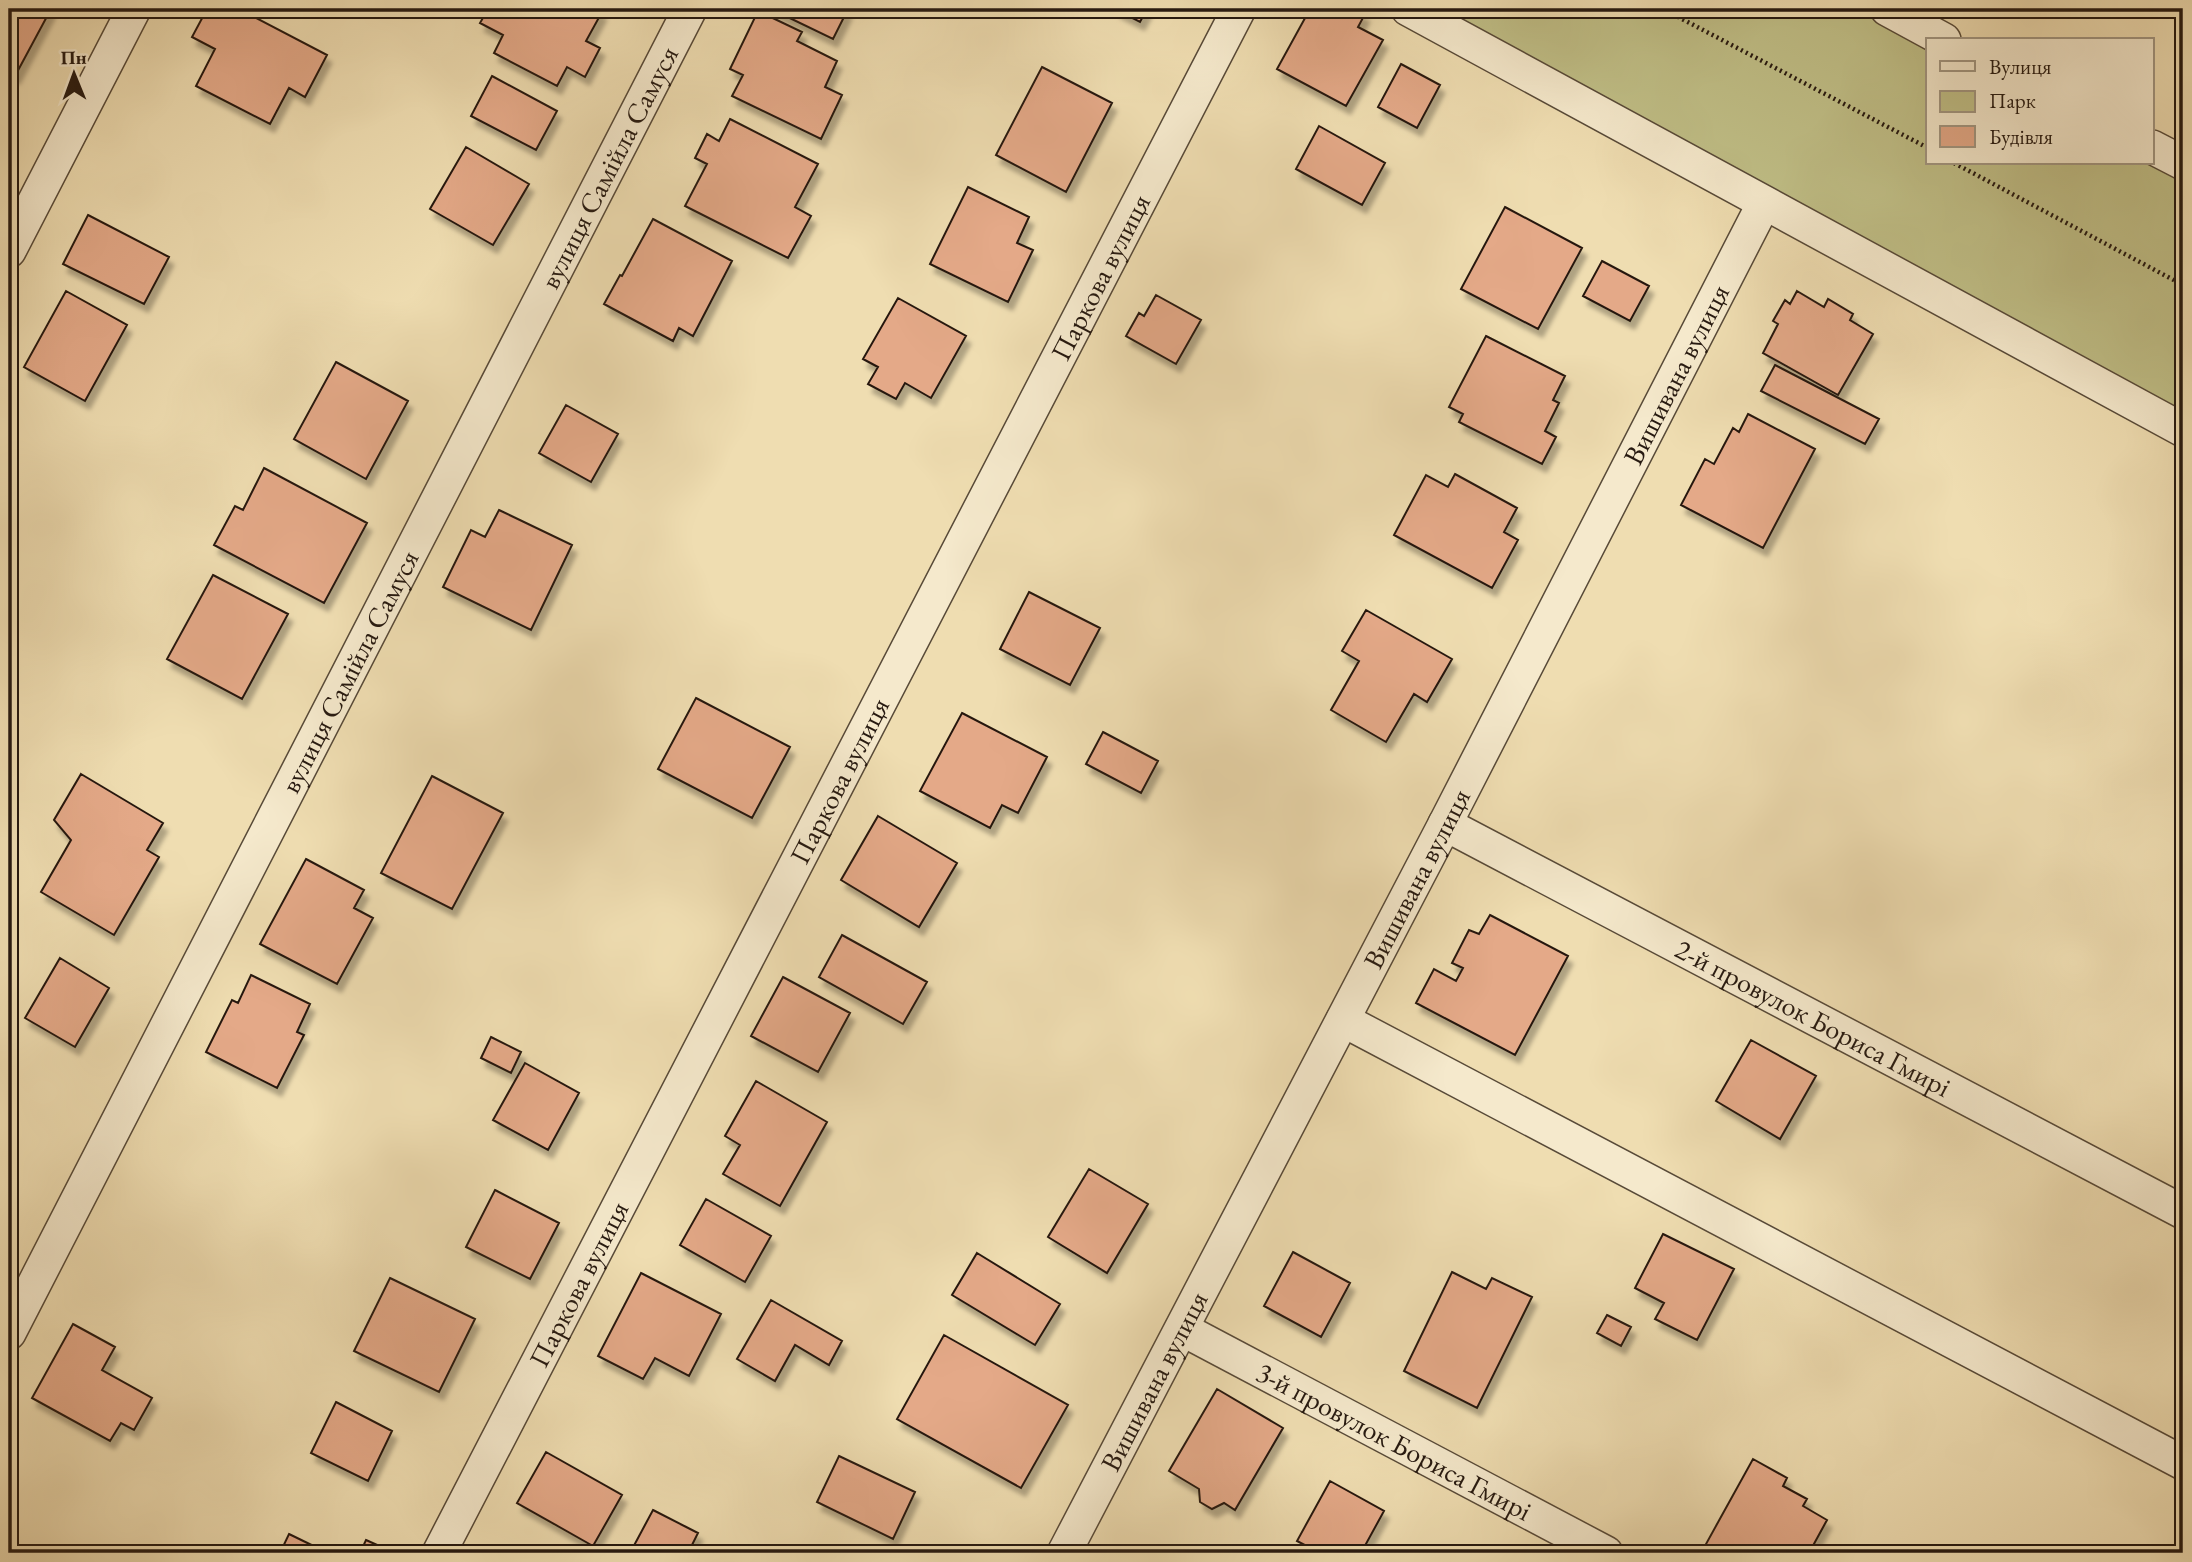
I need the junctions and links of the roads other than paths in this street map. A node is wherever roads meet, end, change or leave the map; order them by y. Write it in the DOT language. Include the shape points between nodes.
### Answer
graph roads {
  1 [pos="134,9"];
  2 [pos="690,9"];
  3 [pos="1239,9"];
  4 [pos="1408,9"];
  5 [pos="1887,9"];
  6 [pos="1931,25"];
  7 [pos="2154,148"];
  8 [pos="2183,163"];
  9 [pos="1764,202"];
  10 [pos="9,251"];
  11 [pos="2183,430"];
  12 [pos="1445,824"];
  13 [pos="1343,1020"];
  14 [pos="2183,1212"];
  15 [pos="1182,1329"];
  16 [pos="9,1333"];
  17 [pos="2183,1463"];
  18 [pos="439,1553"];
  19 [pos="1064,1553"];
  20 [pos="1606,1553"];
  1 -- 10 [label="street"];
  2 -- 16 [label="street, вулиця Самійла Самуся"];
  3 -- 18 [label="street, Паркова вулиця"];
  4 -- 9 [label="street"];
  5 -- 6 [label="street"];
  7 -- 8 [label="street"];
  9 -- 11 [label="street"];
  9 -- 12 [label="street, Вишивана вулиця"];
  12 -- 13 [label="street, Вишивана вулиця"];
  12 -- 14 [label="street, 2-й провулок Бориса Гмирі"];
  13 -- 15 [label="street, Вишивана вулиця"];
  13 -- 17 [label="street"];
  15 -- 19 [label="street, Вишивана вулиця"];
  15 -- 20 [label="street, 3-й провулок Бориса Гмирі"];
}
